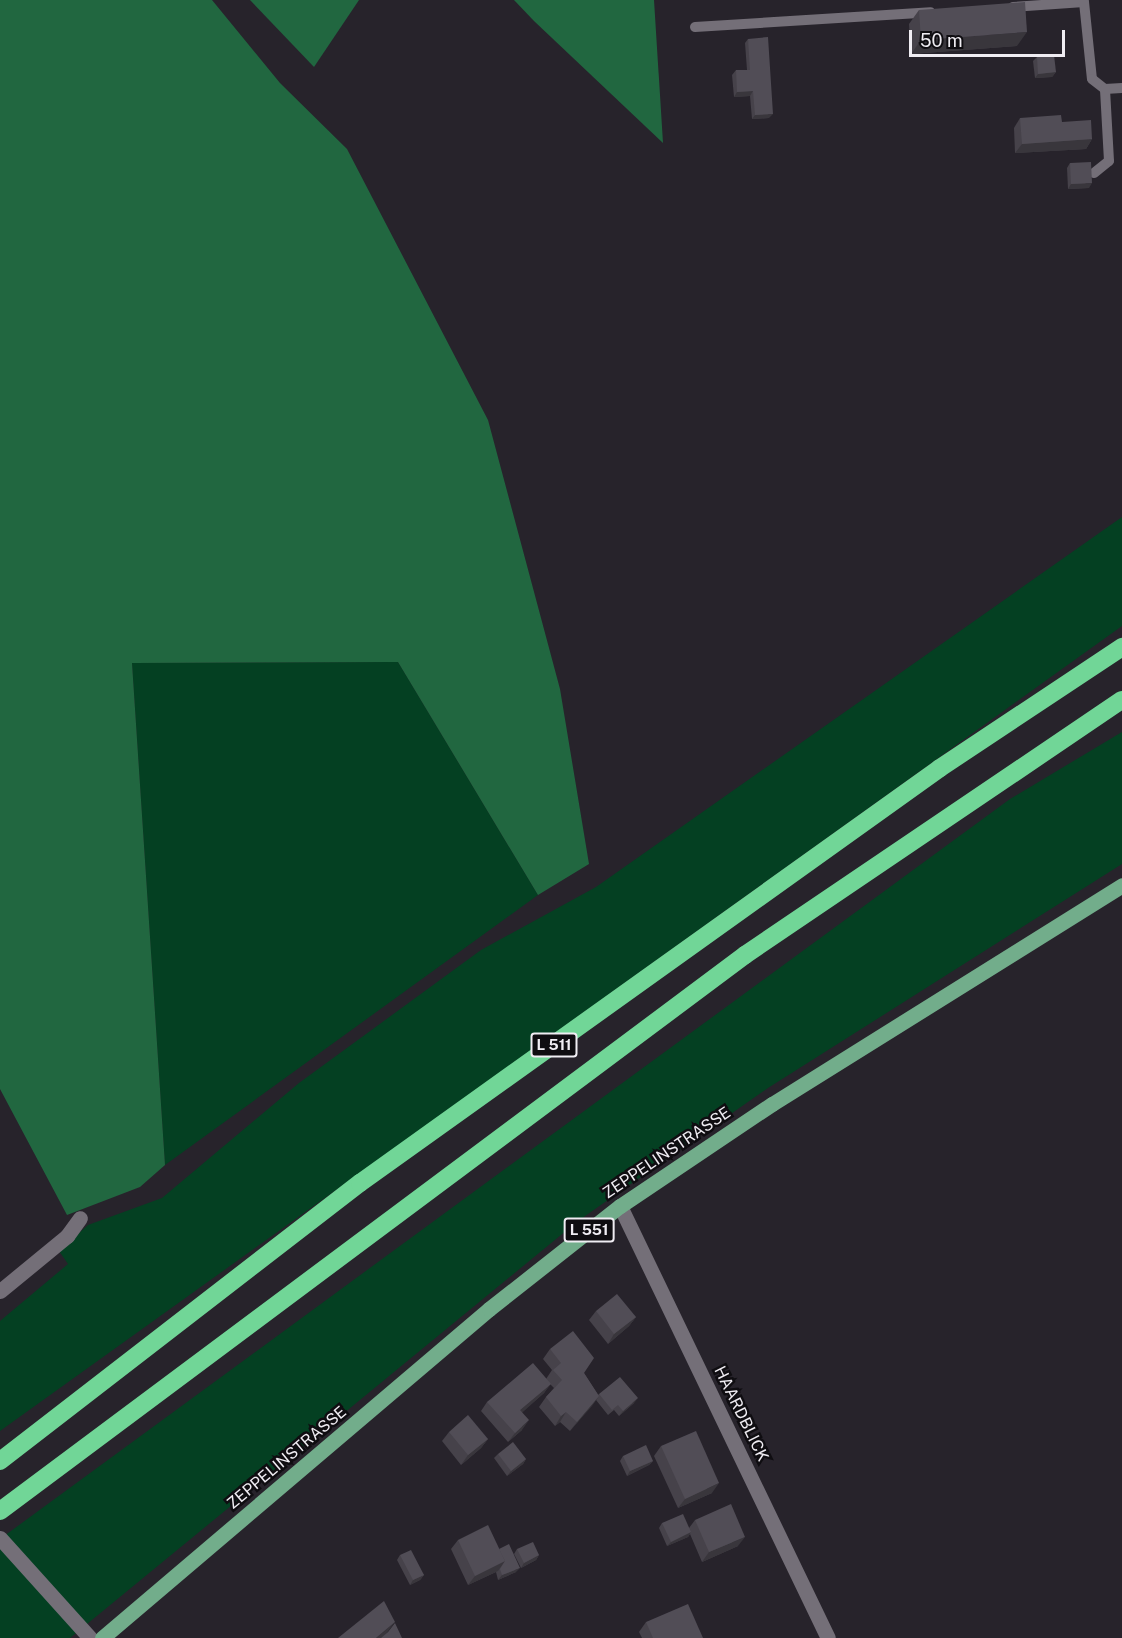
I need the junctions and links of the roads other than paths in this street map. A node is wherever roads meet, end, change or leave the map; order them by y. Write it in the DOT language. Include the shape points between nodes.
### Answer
graph roads {
  1 [pos="1002,8"];
  2 [pos="943,11"];
  3 [pos="695,27"];
  4 [pos="1122,88"];
  5 [pos="1105,89"];
  6 [pos="1094,173"];
  7 [pos="1122,647"];
  8 [pos="1122,700"];
  9 [pos="1122,885"];
  10 [pos="620,1206"];
  11 [pos="80,1218"];
  12 [pos="0,1291"];
  13 [pos="0,1461"];
  14 [pos="6,1507"];
  15 [pos="0,1538"];
  16 [pos="90,1638"];
  17 [pos="102,1638"];
  18 [pos="828,1638"];
  1 -- 5 [label="lane" via="1084,2 1092,79"];
  2 -- 3 [label="lane"];
  4 -- 5 [label="lane"];
  5 -- 6 [label="lane" via="1109,161"];
  7 -- 13 [label="highway, L 511" via="940,768 360,1183"];
  8 -- 14 [label="highway, L 511" via="745,955"];
  9 -- 10 [label="main road, ZEPPELINSTRASSE / L 551" via="772,1104"];
  10 -- 17 [label="main road, ZEPPELINSTRASSE / L 551" via="489,1309"];
  10 -- 18 [label="street, HAARDBLICK"];
  11 -- 12 [label="street" via="67,1236"];
  15 -- 16 [label="street"];
}
